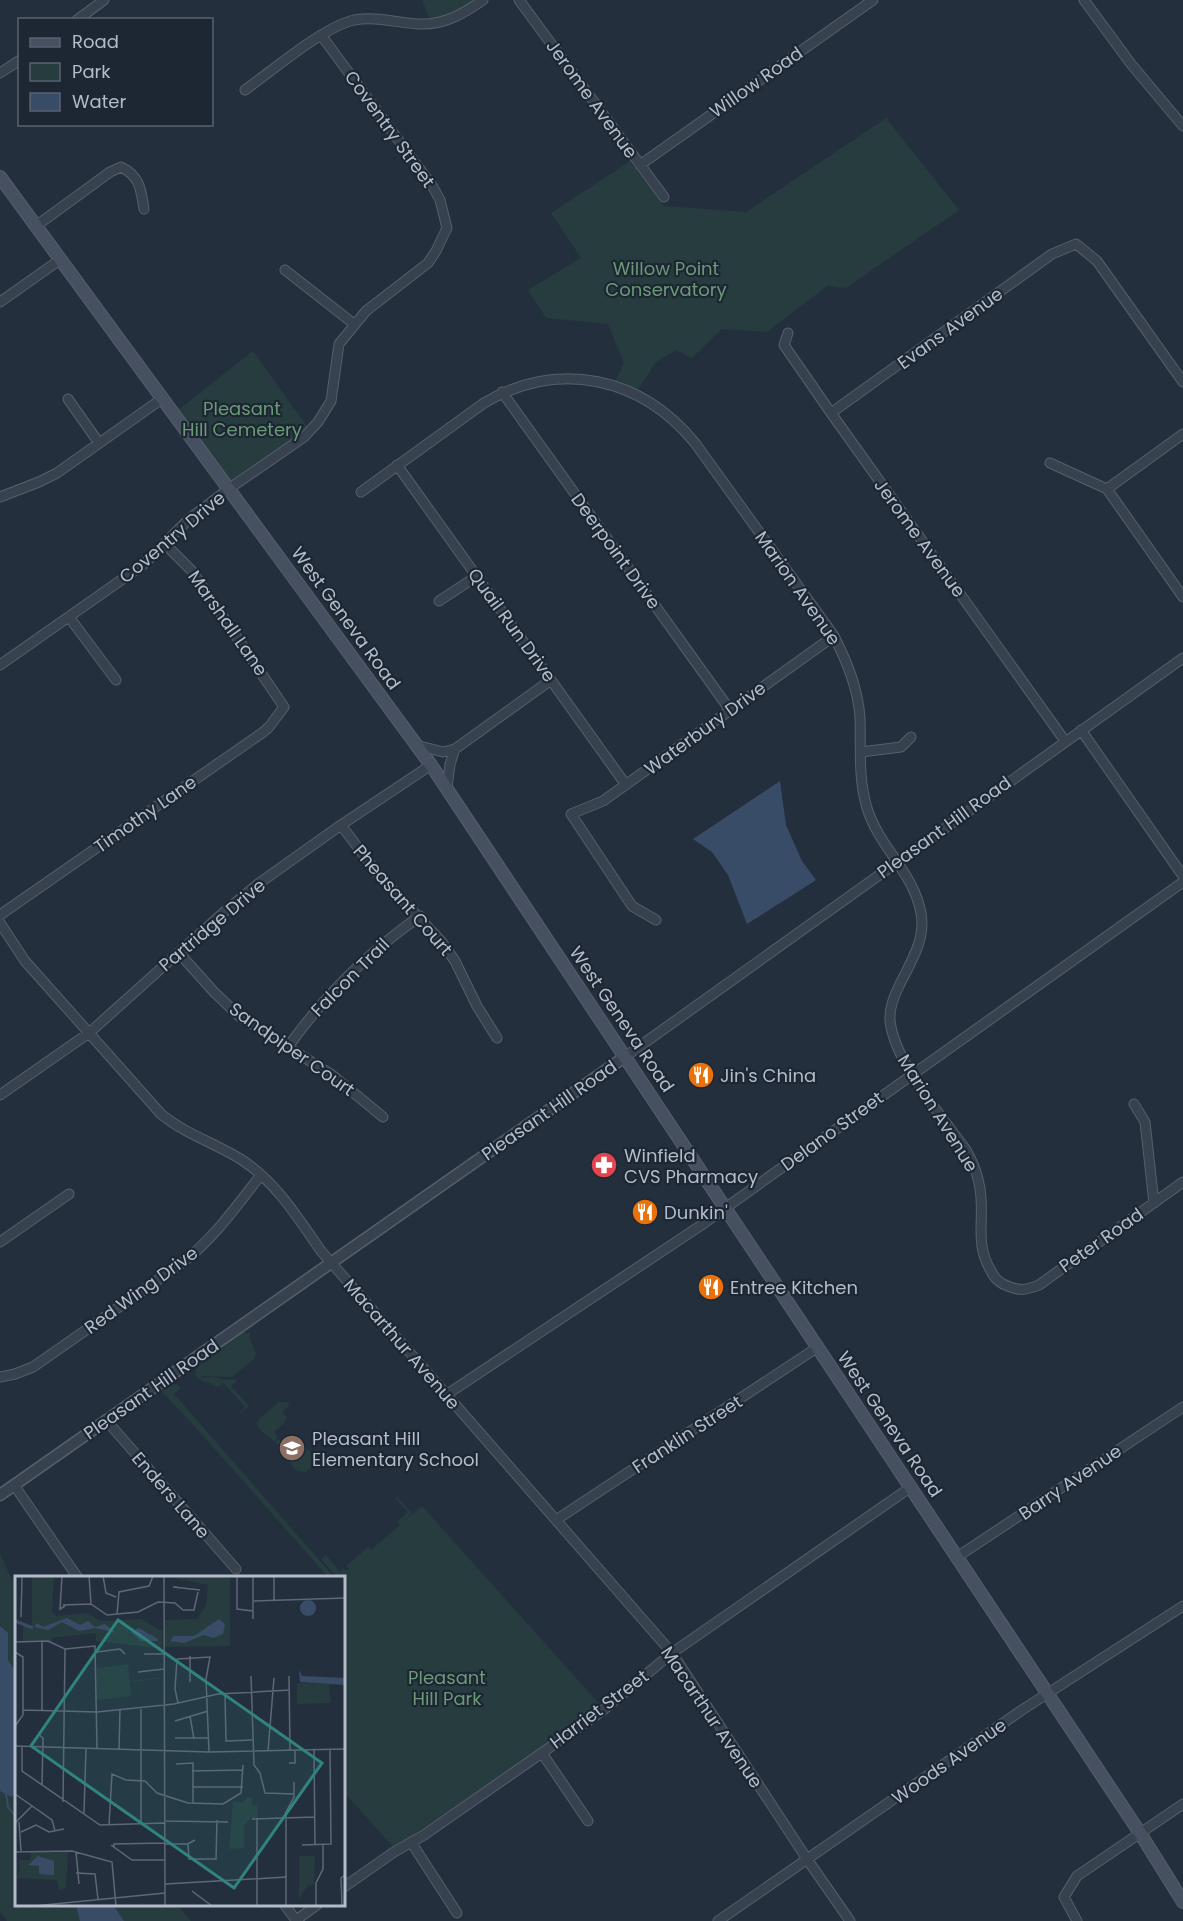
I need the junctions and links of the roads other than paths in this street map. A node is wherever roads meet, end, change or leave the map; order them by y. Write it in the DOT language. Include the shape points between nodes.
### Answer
graph roads {
  1 [pos="104,0"];
  2 [pos="483,0"];
  3 [pos="519,0"];
  4 [pos="873,0"];
  5 [pos="1084,0"];
  6 [pos="79,18"];
  7 [pos="321,35"];
  8 [pos="18,61"];
  9 [pos="0,73"];
  10 [pos="245,90"];
  11 [pos="1183,126"];
  12 [pos="640,165"];
  13 [pos="0,177"];
  14 [pos="664,197"];
  15 [pos="144,209"];
  16 [pos="36,226"];
  17 [pos="447,228"];
  18 [pos="61,259"];
  19 [pos="285,270"];
  20 [pos="0,302"];
  21 [pos="354,324"];
  22 [pos="788,333"];
  23 [pos="1183,382"];
  24 [pos="502,392"];
  25 [pos="163,398"];
  26 [pos="68,399"];
  27 [pos="831,413"];
  28 [pos="1183,434"];
  29 [pos="99,443"];
  30 [pos="1050,463"];
  31 [pos="397,465"];
  32 [pos="230,488"];
  33 [pos="1107,489"];
  34 [pos="361,492"];
  35 [pos="0,497"];
  36 [pos="165,544"];
  37 [pos="477,576"];
  38 [pos="1183,597"];
  39 [pos="439,601"];
  40 [pos="69,616"];
  41 [pos="834,636"];
  42 [pos="1183,658"];
  43 [pos="0,665"];
  44 [pos="116,680"];
  45 [pos="551,680"];
  46 [pos="285,707"];
  47 [pos="730,710"];
  48 [pos="1081,730"];
  49 [pos="911,737"];
  50 [pos="1065,741"];
  51 [pos="416,744"];
  52 [pos="455,749"];
  53 [pos="861,752"];
  54 [pos="431,765"];
  55 [pos="626,784"];
  56 [pos="447,788"];
  57 [pos="341,825"];
  58 [pos="897,861"];
  59 [pos="1183,876"];
  60 [pos="1183,882"];
  61 [pos="0,915"];
  62 [pos="420,916"];
  63 [pos="656,920"];
  64 [pos="0,923"];
  65 [pos="178,953"];
  66 [pos="89,1033"];
  67 [pos="497,1038"];
  68 [pos="288,1047"];
  69 [pos="626,1056"];
  70 [pos="912,1074"];
  71 [pos="0,1095"];
  72 [pos="1134,1104"];
  73 [pos="383,1117"];
  74 [pos="260,1176"];
  75 [pos="1183,1182"];
  76 [pos="69,1194"];
  77 [pos="1154,1203"];
  78 [pos="725,1208"];
  79 [pos="0,1242"];
  80 [pos="332,1262"];
  81 [pos="1016,1290"];
  82 [pos="818,1347"];
  83 [pos="0,1377"];
  84 [pos="446,1395"];
  85 [pos="1183,1407"];
  86 [pos="106,1420"];
  87 [pos="14,1485"];
  88 [pos="911,1487"];
  89 [pos="0,1495"];
  90 [pos="556,1520"];
  91 [pos="957,1557"];
  92 [pos="236,1569"];
  93 [pos="77,1576"];
  94 [pos="1183,1606"];
  95 [pos="672,1653"];
  96 [pos="1047,1694"];
  97 [pos="542,1753"];
  98 [pos="1183,1804"];
  99 [pos="588,1821"];
  100 [pos="1140,1833"];
  101 [pos="411,1842"];
  102 [pos="807,1859"];
  103 [pos="345,1886"];
  104 [pos="1183,1902"];
  105 [pos="285,1906"];
  106 [pos="317,1906"];
  107 [pos="457,1913"];
  108 [pos="296,1921"];
  109 [pos="718,1921"];
  110 [pos="850,1921"];
  111 [pos="1077,1921"];
  1 -- 6 [label="street"];
  2 -- 7 [label="street" via="455,17 435,23 367,19 343,24"];
  3 -- 12 [label="street, Jerome Avenue"];
  4 -- 12 [label="street, Willow Road"];
  5 -- 11 [label="street"];
  7 -- 10 [label="street"];
  7 -- 17 [label="street, Coventry Street" via="433,187"];
  8 -- 9 [label="street"];
  12 -- 14 [label="street, Jerome Avenue"];
  13 -- 16 [label="main road, West Geneva Road"];
  15 -- 16 [label="street" via="141,188 131,171 121,167"];
  16 -- 18 [label="main road, West Geneva Road"];
  17 -- 21 [label="street, Coventry Drive" via="428,263"];
  18 -- 20 [label="street"];
  18 -- 25 [label="main road, West Geneva Road"];
  19 -- 21 [label="street"];
  21 -- 32 [label="street, Coventry Drive" via="339,344 331,401 318,422 304,438"];
  22 -- 27 [label="street, Jerome Avenue" via="784,345"];
  23 -- 27 [label="street, Evans Avenue" via="1096,261 1076,244 1052,254"];
  24 -- 31 [label="street, Marion Avenue"];
  24 -- 41 [label="street, Marion Avenue" via="547,380 596,381 639,395 666,412 695,443"];
  24 -- 47 [label="street, Deerpoint Drive"];
  25 -- 29 [label="street"];
  25 -- 32 [label="main road, West Geneva Road"];
  26 -- 29 [label="street"];
  27 -- 50 [label="street, Jerome Avenue"];
  28 -- 33 [label="street"];
  29 -- 35 [label="street" via="48,478"];
  30 -- 33 [label="street"];
  31 -- 34 [label="street, Marion Avenue"];
  31 -- 37 [label="street, Quail Run Drive"];
  32 -- 36 [label="street, Coventry Drive" via="189,519"];
  32 -- 51 [label="main road, West Geneva Road"];
  33 -- 38 [label="street"];
  36 -- 40 [label="street, Coventry Drive" via="144,564"];
  36 -- 46 [label="street, Marshall Lane" via="192,571"];
  37 -- 39 [label="street"];
  37 -- 45 [label="street, Quail Run Drive"];
  40 -- 43 [label="street, Coventry Drive"];
  40 -- 44 [label="street"];
  41 -- 47 [label="street, Waterbury Drive"];
  41 -- 53 [label="street, Marion Avenue" via="857,694"];
  42 -- 48 [label="street, Pleasant Hill Road"];
  45 -- 52 [label="street"];
  45 -- 55 [label="street, Quail Run Drive"];
  46 -- 61 [label="street, Timothy Lane" via="262,733"];
  47 -- 55 [label="street, Waterbury Drive"];
  48 -- 50 [label="street, Pleasant Hill Road"];
  48 -- 59 [label="street"];
  49 -- 53 [label="street" via="901,747"];
  50 -- 58 [label="street, Pleasant Hill Road"];
  51 -- 52 [label="street" via="444,752"];
  51 -- 54 [label="main road, West Geneva Road"];
  52 -- 56 [label="street"];
  53 -- 58 [label="street, Marion Avenue" via="868,812 880,839"];
  54 -- 56 [label="main road, West Geneva Road"];
  54 -- 57 [label="street, Partridge Drive"];
  55 -- 63 [label="street, Waterbury Drive" via="603,801 571,814 632,906"];
  56 -- 69 [label="main road, West Geneva Road"];
  57 -- 62 [label="street, Pheasant Court" via="377,873"];
  57 -- 65 [label="street, Partridge Drive" via="258,885"];
  58 -- 69 [label="street, Pleasant Hill Road"];
  58 -- 70 [label="street, Marion Avenue" via="921,914 916,953 893,1001 890,1019 899,1050"];
  60 -- 70 [label="street, Delano Street"];
  62 -- 67 [label="street, Pheasant Court" via="441,940"];
  62 -- 68 [label="street, Falcon Trail" via="371,953 320,1005"];
  64 -- 66 [label="street, Macarthur Avenue" via="25,961"];
  65 -- 66 [label="street, Partridge Drive"];
  65 -- 68 [label="street, Sandpiper Court" via="239,1016"];
  66 -- 71 [label="street, Partridge Drive"];
  66 -- 74 [label="street, Macarthur Avenue" via="171,1122 245,1162"];
  68 -- 73 [label="street, Sandpiper Court" via="332,1075"];
  69 -- 78 [label="main road, West Geneva Road"];
  69 -- 80 [label="street, Pleasant Hill Road"];
  70 -- 78 [label="street, Delano Street"];
  70 -- 81 [label="street, Marion Avenue" via="973,1164 981,1191 983,1254 994,1277"];
  72 -- 77 [label="street" via="1145,1122"];
  74 -- 80 [label="street, Macarthur Avenue" via="285,1200"];
  74 -- 83 [label="street, Red Wing Drive" via="218,1230 189,1257 33,1367"];
  75 -- 77 [label="street, Peter Road"];
  76 -- 79 [label="street"];
  77 -- 81 [label="street, Peter Road" via="1039,1285"];
  78 -- 82 [label="main road, West Geneva Road"];
  78 -- 84 [label="street, Delano Street"];
  80 -- 84 [label="street, Macarthur Avenue"];
  80 -- 86 [label="street, Pleasant Hill Road"];
  82 -- 88 [label="main road, West Geneva Road"];
  82 -- 90 [label="street, Franklin Street"];
  84 -- 90 [label="street, Macarthur Avenue"];
  85 -- 91 [label="street, Barry Avenue"];
  86 -- 87 [label="street, Pleasant Hill Road"];
  86 -- 92 [label="street, Enders Lane"];
  87 -- 89 [label="street, Pleasant Hill Road"];
  87 -- 93 [label="street"];
  88 -- 91 [label="main road, West Geneva Road"];
  88 -- 95 [label="street, Harriet Street"];
  90 -- 95 [label="street, Macarthur Avenue"];
  91 -- 96 [label="main road, West Geneva Road"];
  94 -- 96 [label="street, Woods Avenue"];
  95 -- 97 [label="street, Harriet Street" via="602,1711"];
  95 -- 102 [label="street, Macarthur Avenue"];
  96 -- 100 [label="main road, West Geneva Road"];
  96 -- 102 [label="street, Woods Avenue"];
  97 -- 99 [label="street"];
  97 -- 101 [label="street, Harriet Street"];
  98 -- 100 [label="street"];
  100 -- 104 [label="main road, West Geneva Road"];
  100 -- 111 [label="street" via="1077,1876 1064,1897"];
  101 -- 103 [label="street, Harriet Street"];
  101 -- 107 [label="street"];
  102 -- 109 [label="street, Woods Avenue"];
  102 -- 110 [label="street, Macarthur Avenue"];
  105 -- 108 [label="street"];
  106 -- 108 [label="street"];
}
